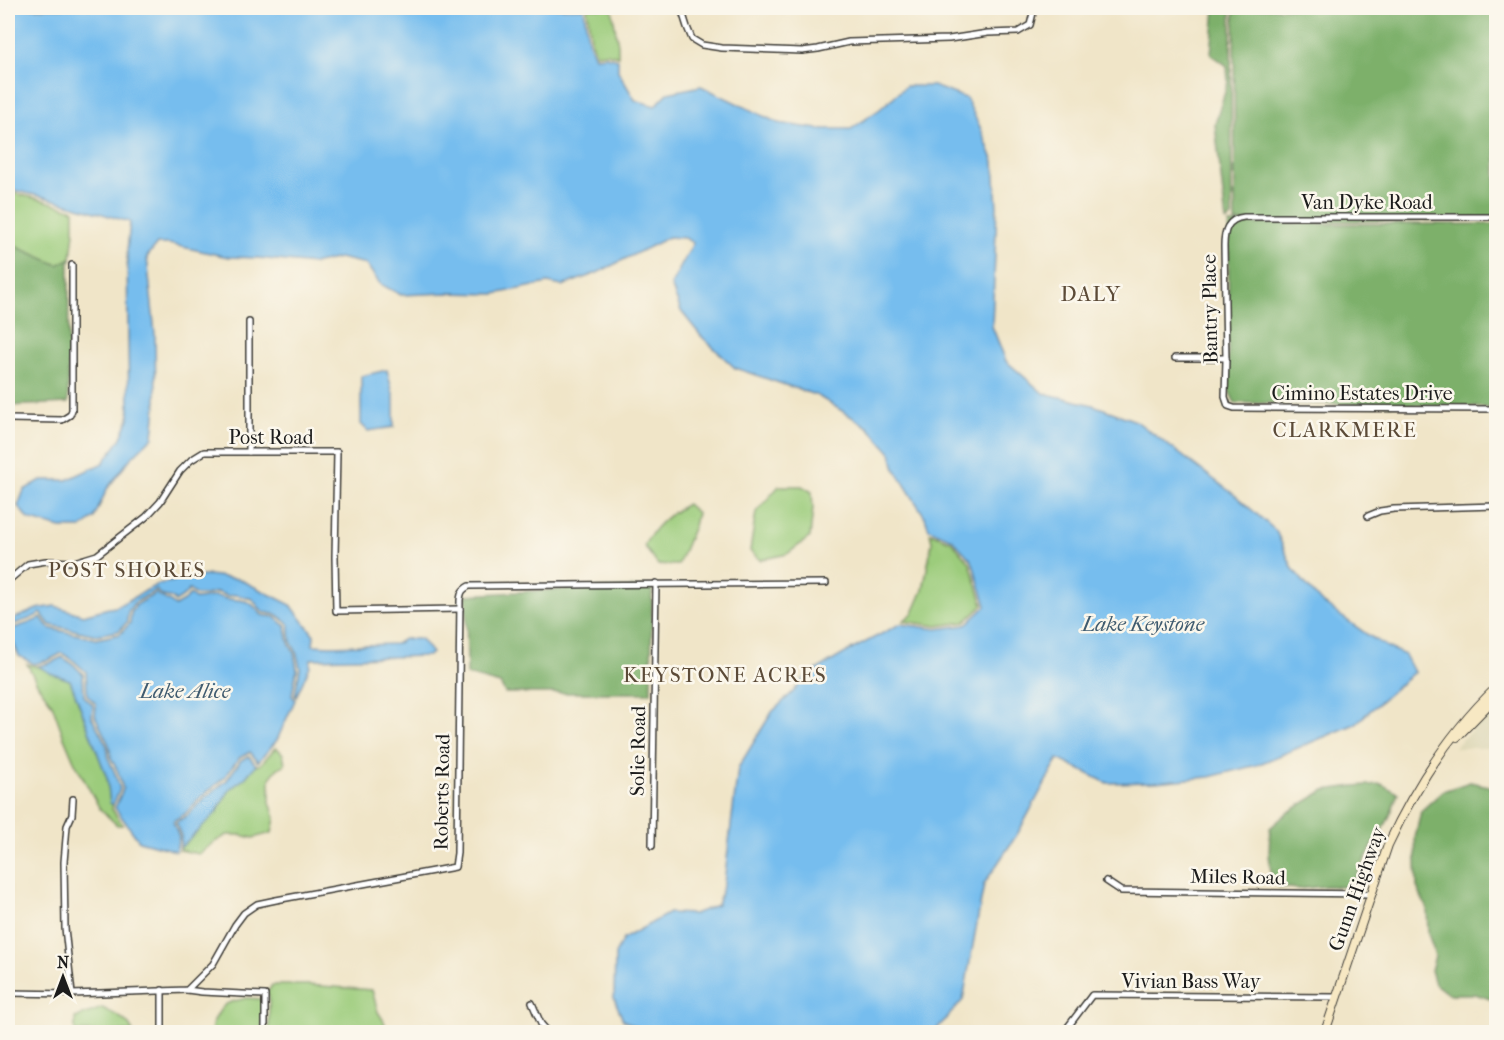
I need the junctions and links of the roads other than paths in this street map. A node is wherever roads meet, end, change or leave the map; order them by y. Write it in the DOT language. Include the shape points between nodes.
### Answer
graph roads {
  1 [pos="681,8"];
  2 [pos="1034,8"];
  3 [pos="1497,217"];
  4 [pos="1238,218"];
  5 [pos="72,265"];
  6 [pos="249,322"];
  7 [pos="1175,358"];
  8 [pos="1226,358"];
  9 [pos="1228,406"];
  10 [pos="1497,409"];
  11 [pos="8,419"];
  12 [pos="249,452"];
  13 [pos="1497,506"];
  14 [pos="1368,516"];
  15 [pos="8,581"];
  16 [pos="656,583"];
  17 [pos="826,583"];
  18 [pos="460,609"];
  19 [pos="1497,688"];
  20 [pos="1497,697"];
  21 [pos="1434,762"];
  22 [pos="73,799"];
  23 [pos="652,846"];
  24 [pos="1106,881"];
  25 [pos="1372,894"];
  26 [pos="162,990"];
  27 [pos="187,990"];
  28 [pos="8,993"];
  29 [pos="72,994"];
  30 [pos="1336,997"];
  31 [pos="532,1003"];
  32 [pos="162,1032"];
  33 [pos="265,1032"];
  34 [pos="548,1032"];
  35 [pos="1064,1032"];
  36 [pos="1325,1032"];
  1 -- 2 [label="street" via="692,39 702,45 802,51 849,42 1018,32 1030,25"];
  3 -- 4 [label="street, Van Dyke Road"];
  4 -- 8 [label="street, Bantry Place" via="1227,226 1224,235"];
  5 -- 11 [label="street" via="70,415 62,420"];
  6 -- 12 [label="street"];
  7 -- 8 [label="street"];
  8 -- 9 [label="street, Bantry Place"];
  9 -- 10 [label="street, Cimino Estates Drive"];
  12 -- 15 [label="street, Post Road" via="204,452 180,471 146,517 97,555 74,562 28,564"];
  12 -- 18 [label="street, Post Road" via="337,452 336,611"];
  13 -- 14 [label="street" via="1394,509"];
  16 -- 17 [label="street, Roberts Road"];
  16 -- 18 [label="street, Roberts Road" via="469,586 460,595"];
  16 -- 23 [label="street, Solie Road"];
  18 -- 27 [label="street, Roberts Road" via="455,867 257,904 244,913 213,964"];
  19 -- 21 [label="main road, Gunn Highway" via="1476,707"];
  20 -- 21 [label="main road, Gunn Highway"];
  21 -- 25 [label="main road, Gunn Highway" via="1400,818"];
  22 -- 29 [label="street" via="64,862"];
  24 -- 25 [label="street, Miles Road" via="1121,891"];
  25 -- 30 [label="main road, Gunn Highway"];
  26 -- 27 [label="street"];
  26 -- 29 [label="street"];
  26 -- 32 [label="street"];
  27 -- 33 [label="street" via="266,995"];
  28 -- 29 [label="street"];
  30 -- 35 [label="street, Vivian Bass Way" via="1092,995"];
  30 -- 36 [label="main road, Gunn Highway"];
  31 -- 34 [label="street"];
}
